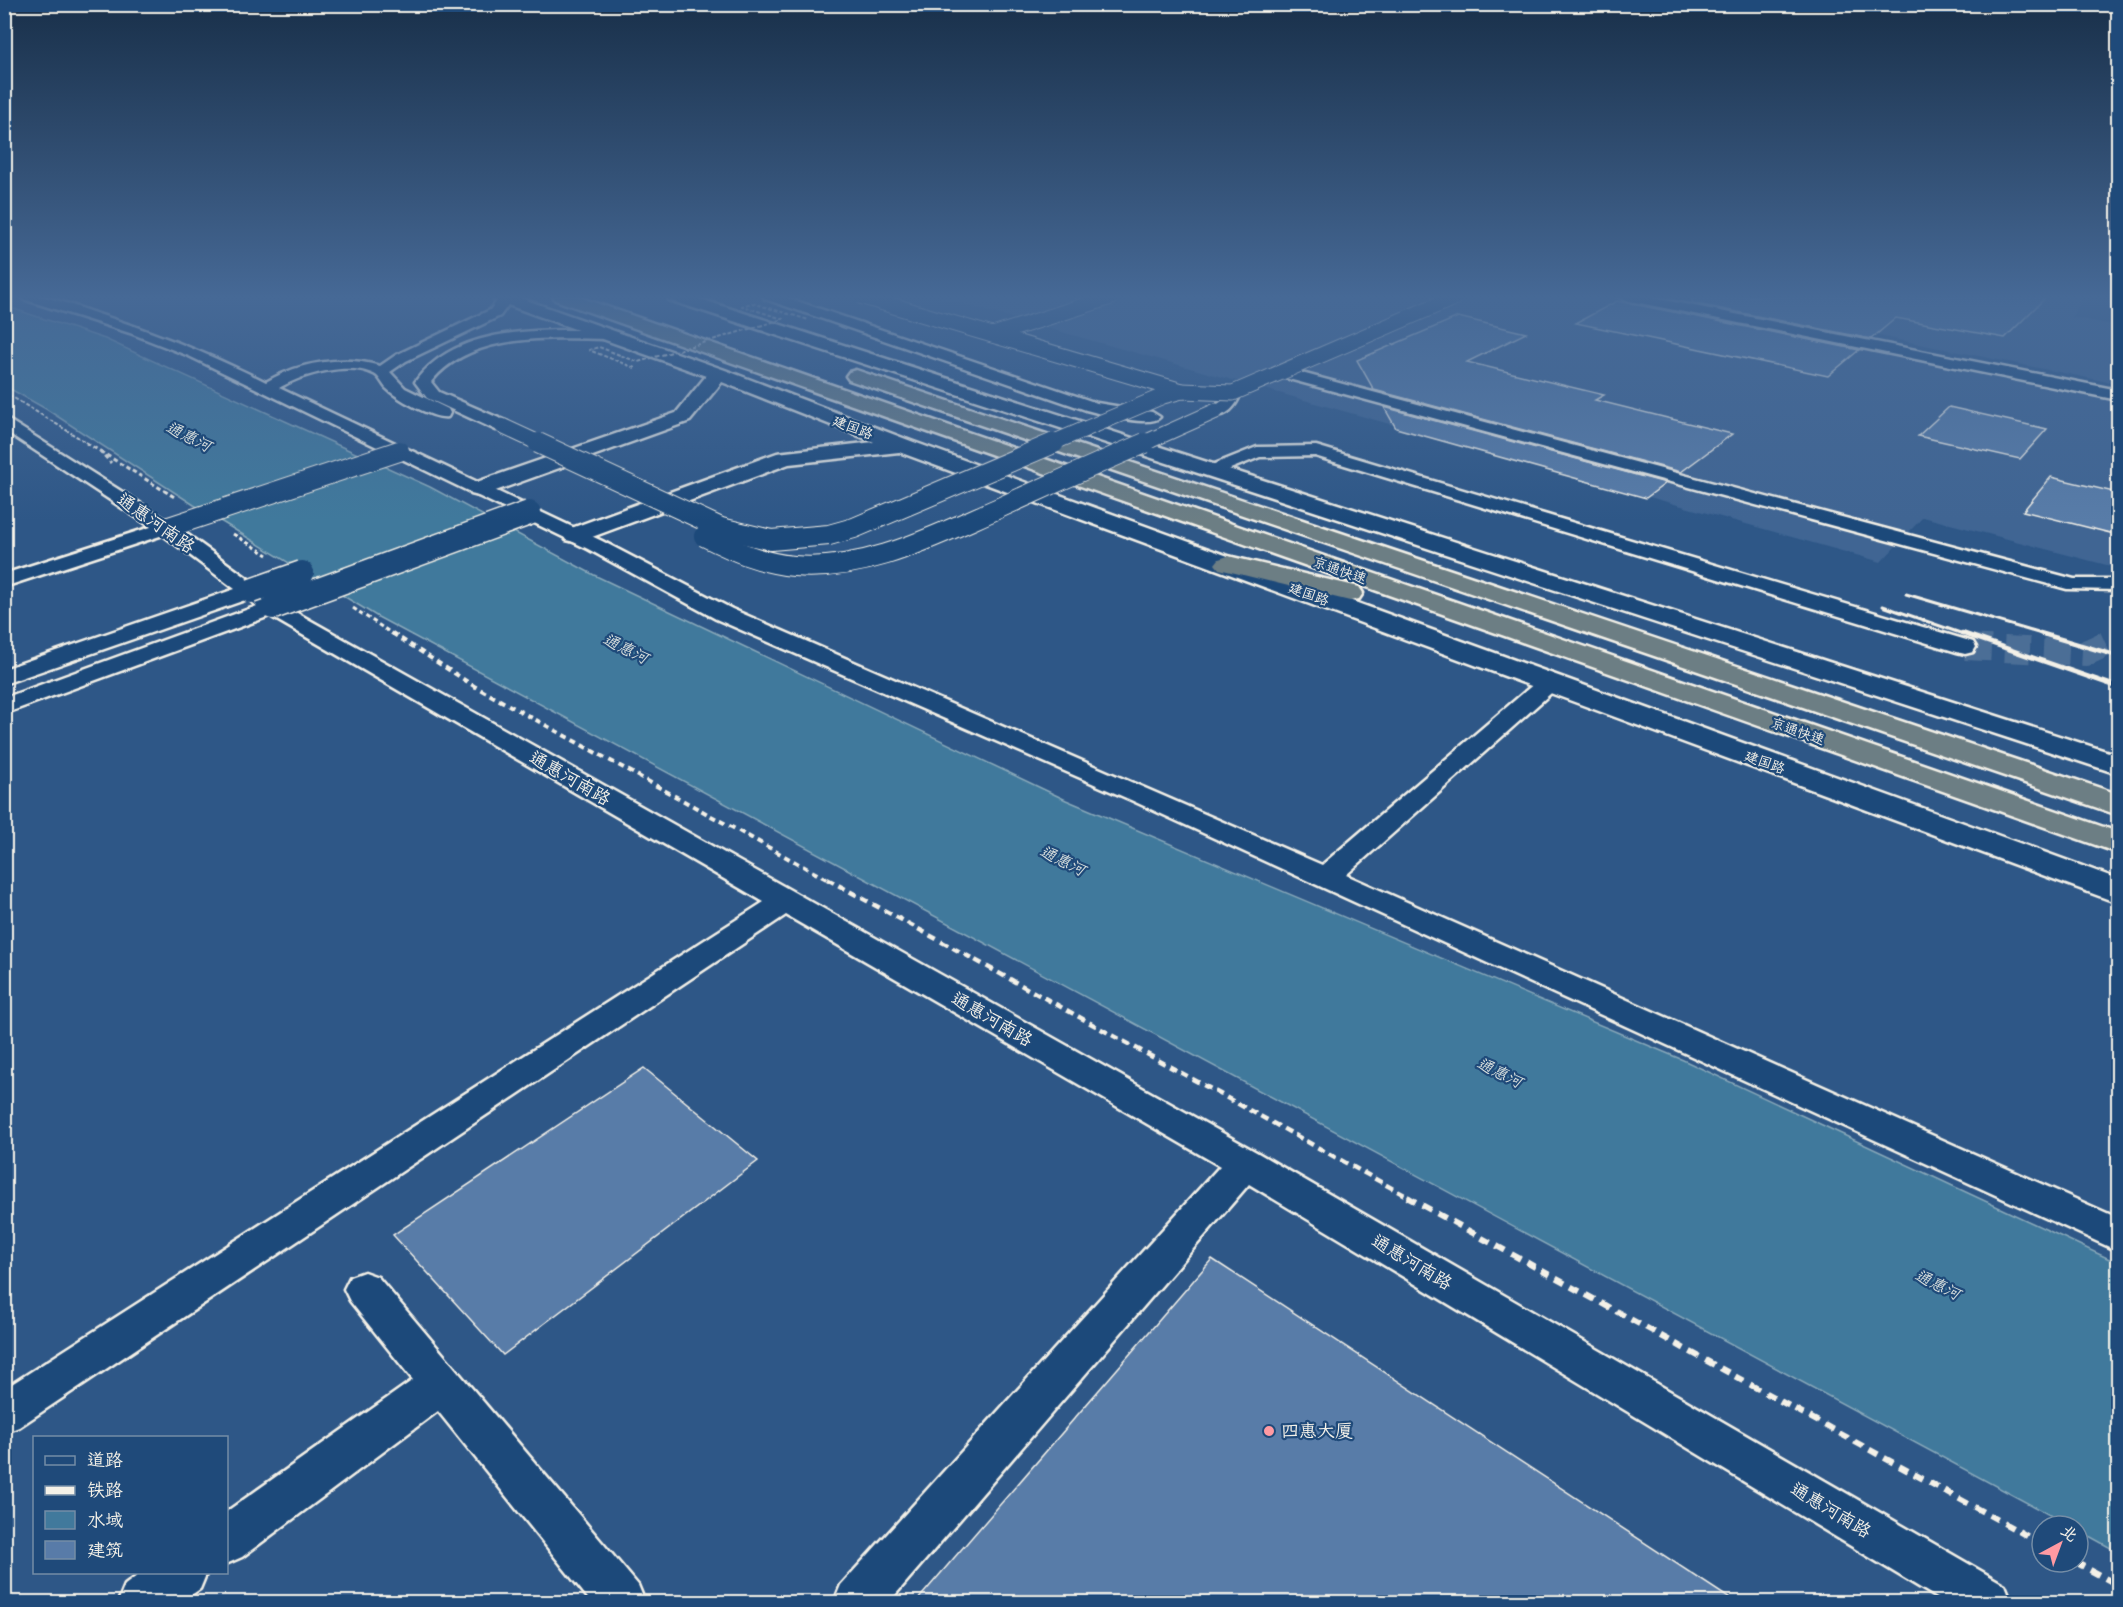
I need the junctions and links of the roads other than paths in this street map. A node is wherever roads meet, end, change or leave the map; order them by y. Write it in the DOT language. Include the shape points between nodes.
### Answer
graph roads {
  1 [pos="232,371"];
  2 [pos="310,371"];
  3 [pos="382,371"];
  4 [pos="428,371"];
  5 [pos="710,371"];
  6 [pos="775,371"];
  7 [pos="863,371"];
  8 [pos="902,371"];
  9 [pos="988,371"];
  10 [pos="1099,371"];
  11 [pos="1998,371"];
  12 [pos="2029,371"];
  13 [pos="1279,372"];
  14 [pos="909,373"];
  15 [pos="718,374"];
  16 [pos="267,388"];
  17 [pos="2118,389"];
  18 [pos="1233,393"];
  19 [pos="2118,395"];
  20 [pos="1194,403"];
  21 [pos="1152,417"];
  22 [pos="4,422"];
  23 [pos="903,446"];
  24 [pos="399,451"];
  25 [pos="1213,471"];
  26 [pos="479,489"];
  27 [pos="505,501"];
  28 [pos="529,513"];
  29 [pos="173,514"];
  30 [pos="1323,533"];
  31 [pos="575,535"];
  32 [pos="771,540"];
  33 [pos="1228,564"];
  34 [pos="4,581"];
  35 [pos="2118,582"];
  36 [pos="262,599"];
  37 [pos="1524,634"];
  38 [pos="1965,647"];
  39 [pos="4,677"];
  40 [pos="1550,682"];
  41 [pos="4,707"];
  42 [pos="2118,765"];
  43 [pos="2118,805"];
  44 [pos="2118,843"];
  45 [pos="1325,878"];
  46 [pos="2118,892"];
  47 [pos="786,901"];
  48 [pos="1245,1163"];
  49 [pos="2118,1235"];
  50 [pos="364,1289"];
  51 [pos="441,1384"];
  52 [pos="4,1413"];
  53 [pos="228,1540"];
  54 [pos="180,1574"];
  55 [pos="142,1602"];
  56 [pos="621,1602"];
  57 [pos="858,1602"];
  58 [pos="1988,1602"];
  1 -- 16 [label="street"];
  2 -- 16 [label="street"];
  3 -- 20 [label="street, bridge" via="397,390 480,432 753,559 792,566 829,567 877,558 917,544"];
  4 -- 32 [label="street, bridge" via="423,382 433,395 721,528"];
  5 -- 15 [label="main road, 建国路"];
  6 -- 37 [label="highway, 京通快速"];
  7 -- 30 [label="highway, 京通快速"];
  8 -- 14 [label="main road"];
  9 -- 21 [label="street, bridge" via="1092,407"];
  10 -- 20 [label="street, bridge"];
  11 -- 19 [label="street"];
  12 -- 17 [label="street"];
  13 -- 18 [label="street, bridge"];
  13 -- 35 [label="street" via="2074,585"];
  14 -- 25 [label="main road"];
  14 -- 30 [label="highway"];
  15 -- 23 [label="main road, 建国路"];
  15 -- 26 [label="main road" via="683,417"];
  16 -- 24 [label="street"];
  18 -- 20 [label="street, bridge"];
  18 -- 20 [label="street" via="1229,404"];
  20 -- 21 [label="street"];
  20 -- 32 [label="street, bridge" via="1163,396 854,528 829,535"];
  21 -- 32 [label="street, bridge" via="875,532 832,542"];
  22 -- 29 [label="street, 通惠河南路"];
  23 -- 31 [label="main road" via="785,458"];
  23 -- 33 [label="main road, 建国路"];
  24 -- 26 [label="street"];
  24 -- 29 [label="street, bridge"];
  25 -- 38 [label="street" via="1257,452 1316,451"];
  25 -- 42 [label="main road"];
  26 -- 27 [label="street"];
  27 -- 28 [label="street"];
  27 -- 36 [label="main road, bridge"];
  28 -- 31 [label="street"];
  28 -- 36 [label="main road, bridge"];
  29 -- 34 [label="street"];
  29 -- 36 [label="street, 通惠河南路"];
  30 -- 43 [label="highway, 京通快速"];
  31 -- 45 [label="street" via="724,614"];
  33 -- 37 [label="highway"];
  33 -- 40 [label="main road, 建国路"];
  36 -- 39 [label="street"];
  36 -- 41 [label="street"];
  36 -- 47 [label="street, 通惠河南路"];
  37 -- 44 [label="highway, 京通快速"];
  40 -- 45 [label="street"];
  40 -- 46 [label="main road, 建国路"];
  45 -- 49 [label="street"];
  47 -- 48 [label="street, 通惠河南路"];
  47 -- 52 [label="street"];
  48 -- 57 [label="street"];
  48 -- 58 [label="street, 通惠河南路"];
  50 -- 51 [label="street"];
  51 -- 53 [label="street"];
  51 -- 56 [label="street"];
  54 -- 55 [label="street"];
}
